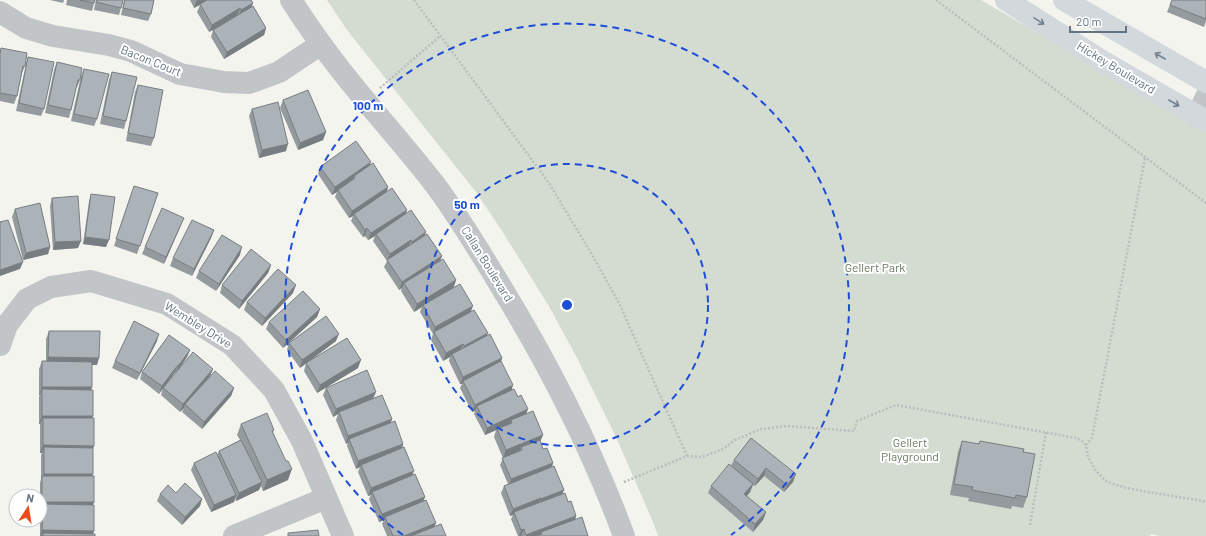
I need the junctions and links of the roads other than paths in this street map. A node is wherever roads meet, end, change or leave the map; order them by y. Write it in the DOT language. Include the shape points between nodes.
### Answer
graph roads {
  1 [pos="291,0"];
  2 [pos="1006,0"];
  3 [pos="1064,0"];
  4 [pos="0,12"];
  5 [pos="321,44"];
  6 [pos="1206,82"];
  7 [pos="1203,111"];
  8 [pos="0,345"];
  9 [pos="326,498"];
  10 [pos="234,536"];
  11 [pos="343,536"];
  12 [pos="624,536"];
  1 -- 5 [label="street, Callan Boulevard"];
  2 -- 7 [label="main road, Hickey Boulevard, one-way" via="1102,61"];
  6 -- 3 [label="main road, one-way"];
  4 -- 5 [label="street, Bacon Court" via="26,28 53,36 131,51 180,74 224,82 249,83 279,72"];
  5 -- 12 [label="street, Callan Boulevard" via="436,187 485,260 559,390 606,490"];
  8 -- 9 [label="street, Wembley Drive" via="7,325 27,299 51,287 91,281 168,304 232,345 274,390 302,441"];
  9 -- 10 [label="street"];
  9 -- 11 [label="street, Wembley Drive"];
}
